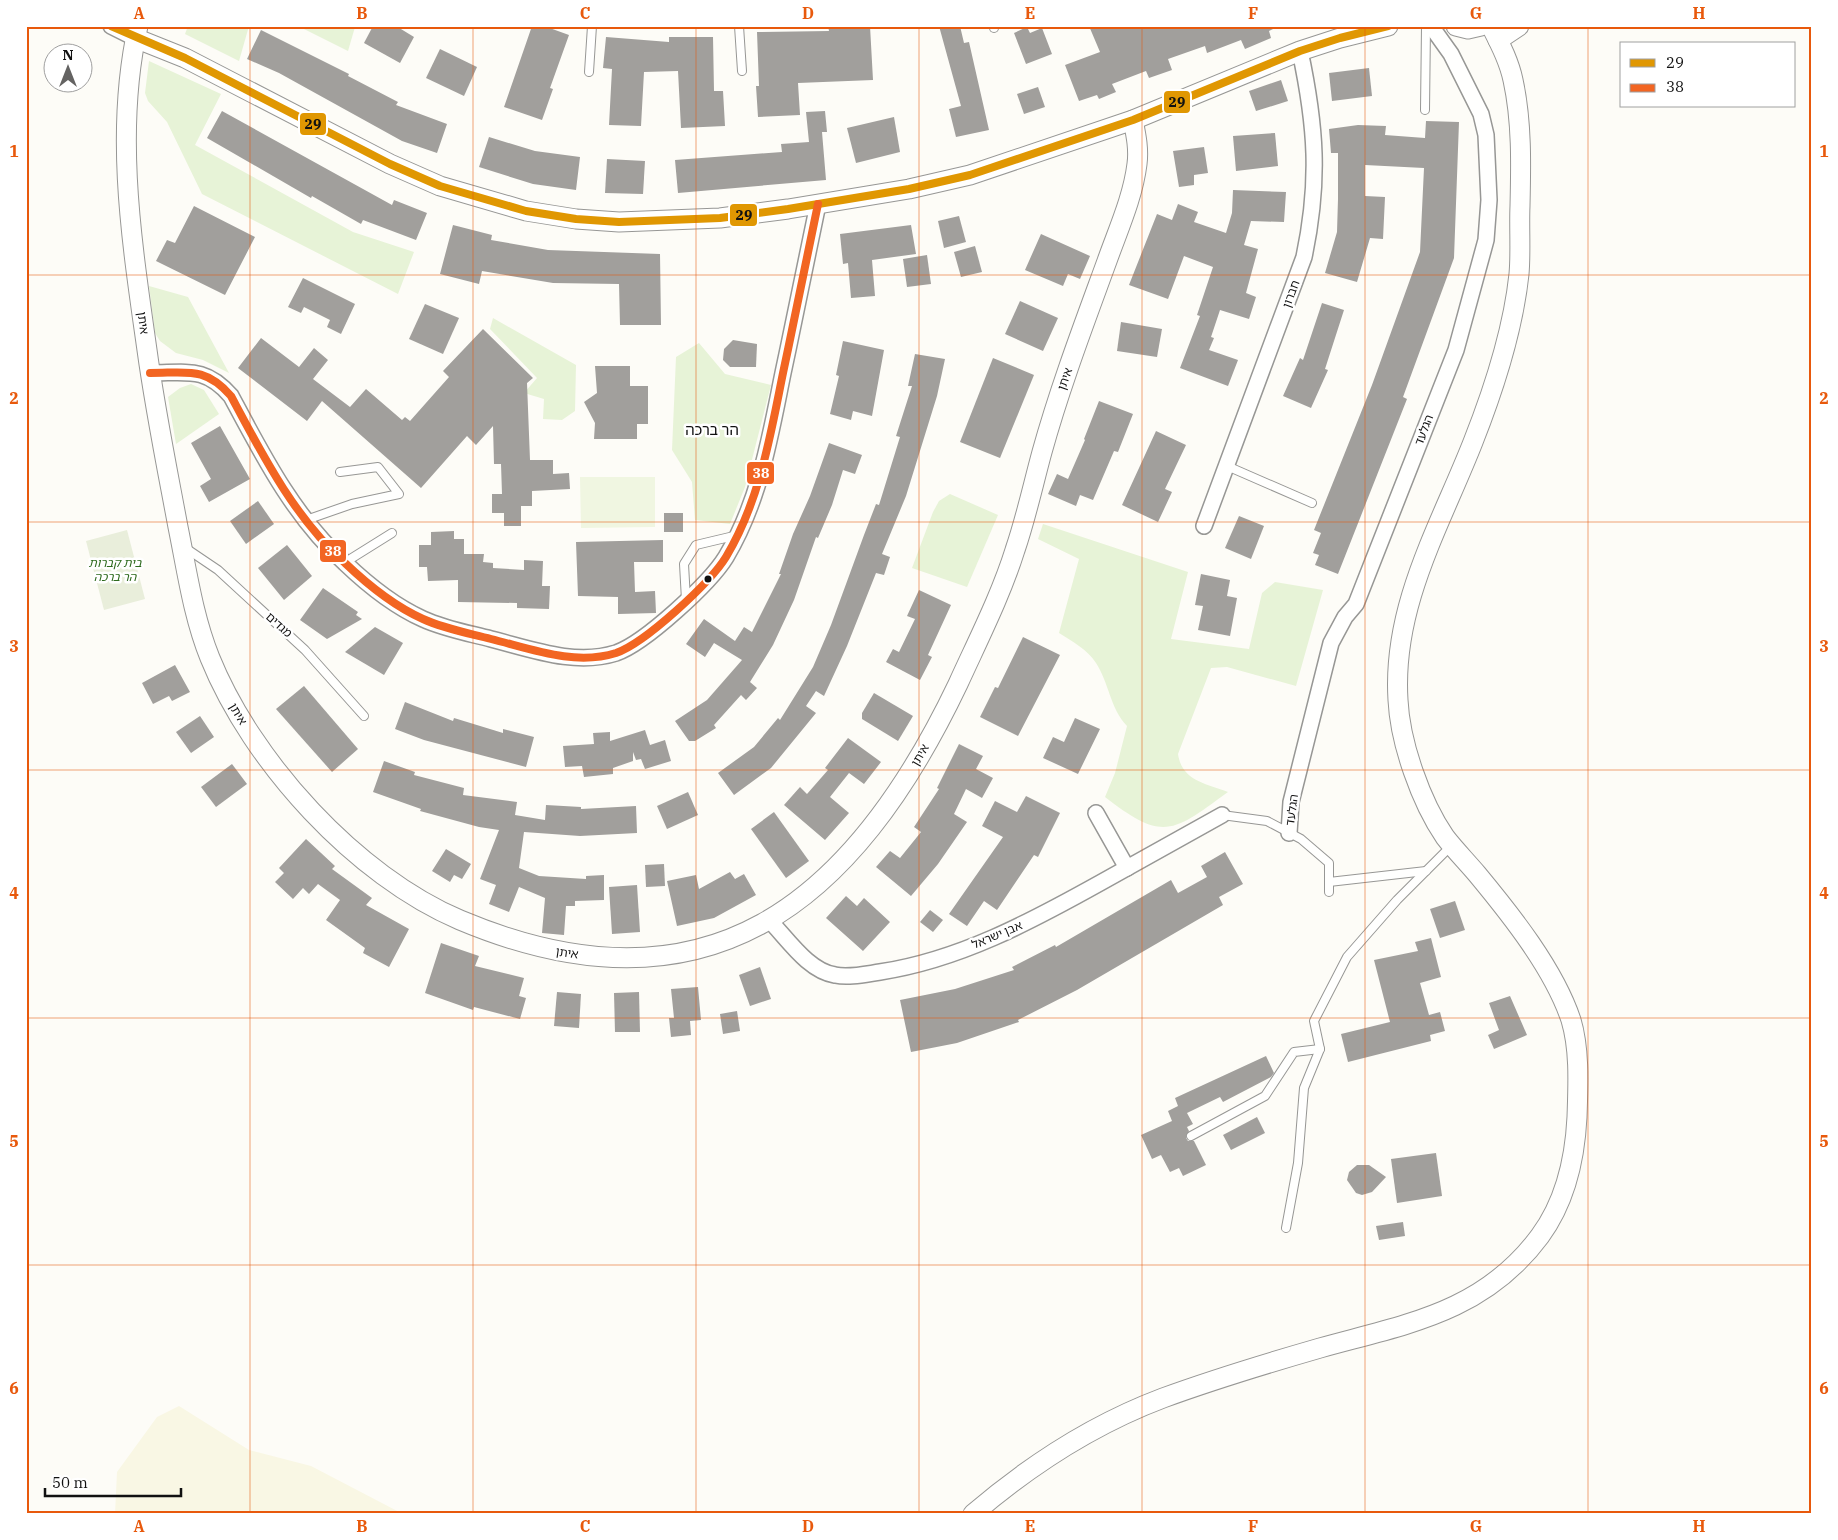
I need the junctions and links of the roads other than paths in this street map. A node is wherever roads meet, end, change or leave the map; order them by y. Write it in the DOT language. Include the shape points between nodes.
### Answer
graph roads {
  1 [pos="111,26"];
  2 [pos="592,26"];
  3 [pos="739,26"];
  4 [pos="1388,26"];
  5 [pos="1426,26"];
  6 [pos="1431,26"];
  7 [pos="1456,26"];
  8 [pos="1481,26"];
  9 [pos="1518,26"];
  10 [pos="137,32"];
  11 [pos="1494,33"];
  12 [pos="1300,51"];
  13 [pos="742,70"];
  14 [pos="589,72"];
  15 [pos="1425,110"];
  16 [pos="1133,120"];
  17 [pos="818,204"];
  18 [pos="150,374"];
  19 [pos="1227,466"];
  20 [pos="340,472"];
  21 [pos="1312,503"];
  22 [pos="306,520"];
  23 [pos="1204,526"];
  24 [pos="392,532"];
  25 [pos="738,535"];
  26 [pos="182,546"];
  27 [pos="344,563"];
  28 [pos="686,600"];
  29 [pos="364,716"];
  30 [pos="1096,813"];
  31 [pos="1222,815"];
  32 [pos="1289,833"];
  33 [pos="1452,845"];
  34 [pos="1127,868"];
  35 [pos="1426,871"];
  36 [pos="1329,882"];
  37 [pos="1329,892"];
  38 [pos="769,920"];
  39 [pos="1320,1048"];
  40 [pos="1191,1136"];
  41 [pos="1286,1228"];
  42 [pos="973,1514"];
  1 -- 10 [label="street"];
  2 -- 14 [label="lane"];
  3 -- 13 [label="lane"];
  4 -- 12 [label="street"];
  5 -- 15 [label="lane"];
  6 -- 32 [label="street, הגלעד" via="1451,54 1481,114 1486,135 1489,200 1486,240 1456,350 1356,604 1331,644 1292,802"];
  7 -- 8 [label="street" via="1468,29"];
  9 -- 11 [label="street"];
  10 -- 17 [label="street" via="390,164 440,186 526,211 619,222 720,218"];
  10 -- 18 [label="street, איתן" via="129,96 126,165"];
  11 -- 33 [label="street" via="1513,81 1520,151 1520,258 1516,298 1487,404 1415,581 1403,628 1398,666 1398,709 1408,751 1429,808"];
  12 -- 16 [label="street"];
  12 -- 19 [label="street, חברון" via="1316,148 1311,224 1304,258"];
  16 -- 17 [label="street" via="970,175"];
  16 -- 38 [label="street, איתן" via="1137,164 1128,201 1052,418 1014,553 978,640 944,713 880,817 846,858 802,898"];
  17 -- 25 [label="street" via="767,454"];
  18 -- 22 [label="street" via="197,373 223,386 284,491"];
  18 -- 26 [label="street, איתן"];
  19 -- 21 [label="lane"];
  19 -- 23 [label="street, חברון"];
  20 -- 22 [label="lane" via="378,466 399,494 352,504"];
  22 -- 27 [label="street"];
  24 -- 27 [label="lane"];
  25 -- 28 [label="street" via="724,560"];
  25 -- 28 [label="lane" via="696,545 684,564"];
  26 -- 29 [label="lane, מגדים" via="218,570 305,650"];
  26 -- 38 [label="street, איתן" via="193,606 208,655 232,705 262,752 301,800 351,849 392,882 442,912 497,936 548,951 595,958 642,959 682,953 728,941"];
  27 -- 28 [label="street" via="373,588 424,620 554,655 593,658 618,652 637,641"];
  30 -- 34 [label="street"];
  31 -- 32 [label="lane" via="1267,821"];
  31 -- 34 [label="street, אבן ישראל"];
  32 -- 36 [label="lane" via="1329,863"];
  33 -- 35 [label="lane"];
  33 -- 42 [label="street" via="1529,943 1562,999 1573,1028 1578,1092 1573,1148 1562,1193 1539,1236 1494,1282 1446,1311 1243,1371 1124,1414 1057,1452"];
  34 -- 38 [label="street, אבן ישראל" via="988,941 894,970 834,976 817,968"];
  35 -- 36 [label="lane"];
  35 -- 39 [label="lane" via="1347,957 1314,1021"];
  36 -- 37 [label="lane"];
  39 -- 40 [label="lane" via="1294,1052 1266,1096"];
  39 -- 41 [label="lane" via="1304,1088 1298,1163"];
}
